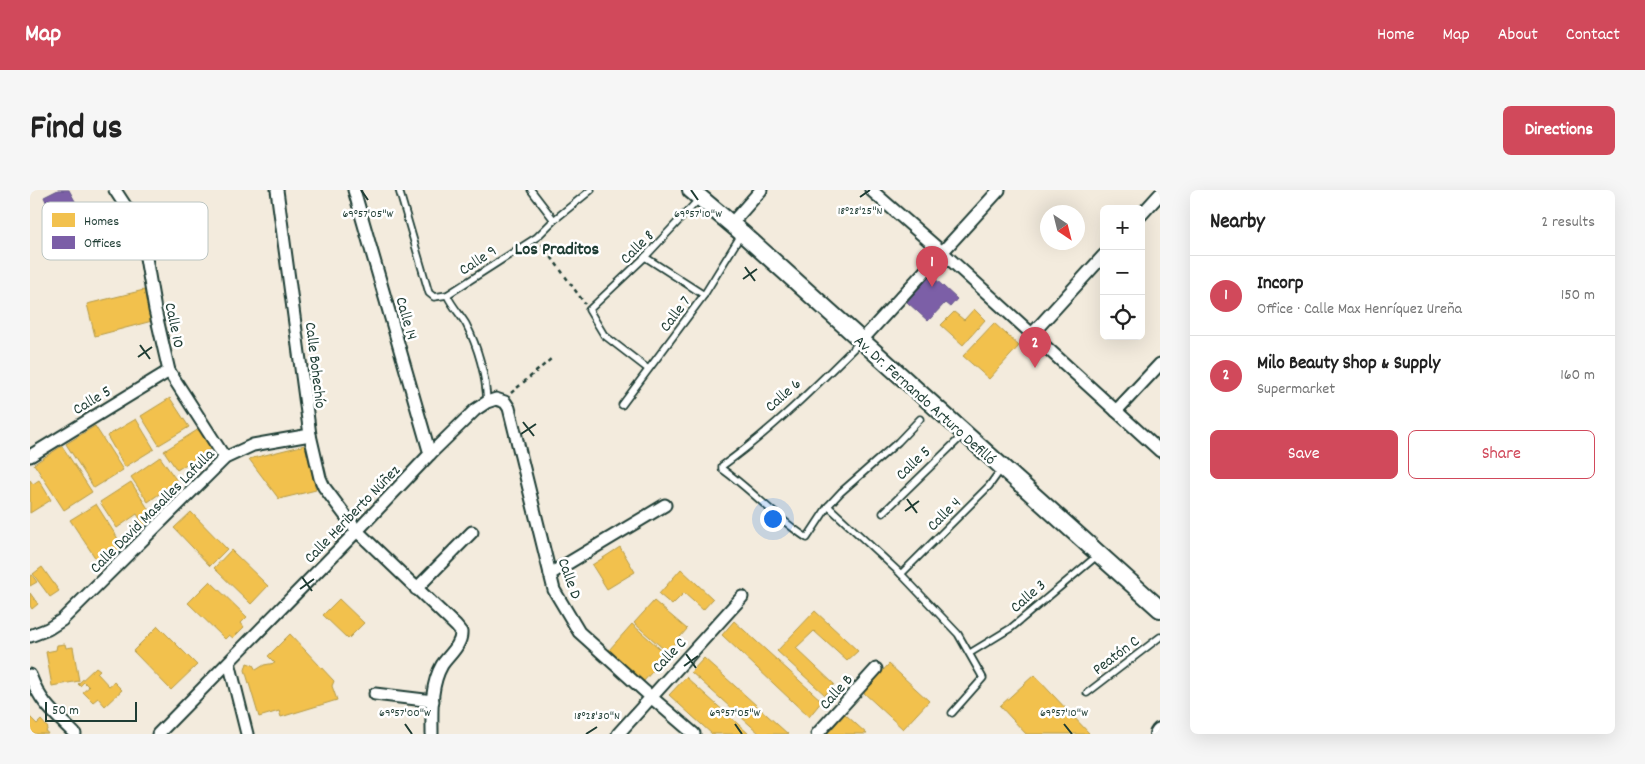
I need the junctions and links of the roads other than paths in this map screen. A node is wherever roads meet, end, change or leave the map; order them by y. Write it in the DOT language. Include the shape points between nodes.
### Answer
graph roads {
  1 [pos="115,190"];
  2 [pos="277,190"];
  3 [pos="354,190"];
  4 [pos="398,190"];
  5 [pos="531,190"];
  6 [pos="592,190"];
  7 [pos="762,190"];
  8 [pos="871,190"];
  9 [pos="999,190"];
  10 [pos="695,194"];
  11 [pos="1160,194"];
  12 [pos="123,202"];
  13 [pos="1145,210"];
  14 [pos="554,220"];
  15 [pos="736,229"];
  16 [pos="943,253"];
  17 [pos="645,257"];
  18 [pos="1100,259"];
  19 [pos="146,260"];
  20 [pos="447,295"];
  21 [pos="704,295"];
  22 [pos="1032,334"];
  23 [pos="861,341"];
  24 [pos="1160,364"];
  25 [pos="648,369"];
  26 [pos="169,371"];
  27 [pos="487,402"];
  28 [pos="622,405"];
  29 [pos="1116,411"];
  30 [pos="920,419"];
  31 [pos="964,434"];
  32 [pos="310,435"];
  33 [pos="1160,451"];
  34 [pos="430,454"];
  35 [pos="30,456"];
  36 [pos="225,458"];
  37 [pos="1002,468"];
  38 [pos="665,505"];
  39 [pos="828,506"];
  40 [pos="883,513"];
  41 [pos="357,531"];
  42 [pos="472,532"];
  43 [pos="1099,554"];
  44 [pos="550,574"];
  45 [pos="901,574"];
  46 [pos="416,589"];
  47 [pos="742,597"];
  48 [pos="1160,609"];
  49 [pos="30,636"];
  50 [pos="1160,637"];
  51 [pos="970,653"];
  52 [pos="229,662"];
  53 [pos="876,669"];
  54 [pos="30,675"];
  55 [pos="1087,692"];
  56 [pos="375,694"];
  57 [pos="651,697"];
  58 [pos="433,701"];
  59 [pos="952,712"];
  60 [pos="75,734"];
  61 [pos="158,734"];
  62 [pos="247,734"];
  63 [pos="432,734"];
  64 [pos="618,734"];
  65 [pos="694,734"];
  66 [pos="817,734"];
  1 -- 12 [label="street, Calle 10"];
  2 -- 32 [label="street, Calle Bohechío"];
  3 -- 34 [label="street, Calle 14"];
  4 -- 20 [label="lane" via="428,293 434,297"];
  5 -- 14 [label="lane"];
  6 -- 14 [label="lane, Calle 9"];
  7 -- 15 [label="street"];
  8 -- 16 [label="street"];
  9 -- 16 [label="street"];
  10 -- 15 [label="street, Av. Dr. Fernando Arturo Defilló"];
  10 -- 17 [label="lane, Calle 8"];
  11 -- 13 [label="street"];
  14 -- 20 [label="lane, Calle 9" via="537,237"];
  15 -- 21 [label="lane, Calle 7"];
  15 -- 23 [label="street, Av. Dr. Fernando Arturo Defilló"];
  16 -- 22 [label="street"];
  16 -- 23 [label="street"];
  17 -- 21 [label="lane"];
  17 -- 25 [label="lane, Calle 8" via="589,310 604,334"];
  18 -- 22 [label="street"];
  19 -- 26 [label="street, Calle 10"];
  20 -- 27 [label="lane" via="472,336 486,385"];
  21 -- 25 [label="lane, Calle 7"];
  22 -- 29 [label="street"];
  23 -- 31 [label="street, Av. Dr. Fernando Arturo Defilló"];
  23 -- 39 [label="lane, Calle 6" via="792,408 721,468 807,538"];
  24 -- 29 [label="street"];
  25 -- 28 [label="lane, Calle 7"];
  26 -- 35 [label="street, Calle 5"];
  26 -- 36 [label="street, Calle 10"];
  27 -- 34 [label="street, Calle Heriberto Núñez"];
  27 -- 44 [label="street, Calle D" via="496,399 510,408"];
  29 -- 33 [label="street"];
  30 -- 39 [label="lane"];
  31 -- 37 [label="street, Av. Dr. Fernando Arturo Defilló"];
  31 -- 40 [label="lane, Calle 5"];
  32 -- 36 [label="street, Calle David Masalles Lafulla" via="252,446"];
  32 -- 41 [label="street, Calle Bohechío" via="324,487"];
  34 -- 41 [label="street, Calle Heriberto Núñez"];
  36 -- 49 [label="street, Calle David Masalles Lafulla" via="62,620"];
  37 -- 43 [label="street, Av. Dr. Fernando Arturo Defilló"];
  37 -- 45 [label="lane, Calle 4" via="989,486"];
  38 -- 44 [label="street"];
  39 -- 45 [label="lane"];
  41 -- 46 [label="street, Calle Bohechío"];
  41 -- 52 [label="street, Calle Heriberto Núñez"];
  42 -- 46 [label="street"];
  43 -- 48 [label="street, Av. Dr. Fernando Arturo Defilló"];
  43 -- 51 [label="lane, Calle 3" via="1011,628"];
  44 -- 57 [label="street, Calle D" via="558,598 579,632"];
  45 -- 51 [label="lane" via="958,634"];
  46 -- 58 [label="street, Calle Bohechío" via="456,626 461,636 438,672"];
  47 -- 57 [label="street, Calle C"];
  50 -- 55 [label="lane, Peatón C"];
  51 -- 59 [label="lane" via="983,678"];
  52 -- 61 [label="street, Calle Heriberto Núñez"];
  52 -- 62 [label="street"];
  53 -- 66 [label="street, Calle B"];
  54 -- 60 [label="street" via="48,708"];
  56 -- 58 [label="street"];
  57 -- 64 [label="street, Calle C"];
  57 -- 65 [label="street, Calle D"];
  58 -- 63 [label="street"];
}
